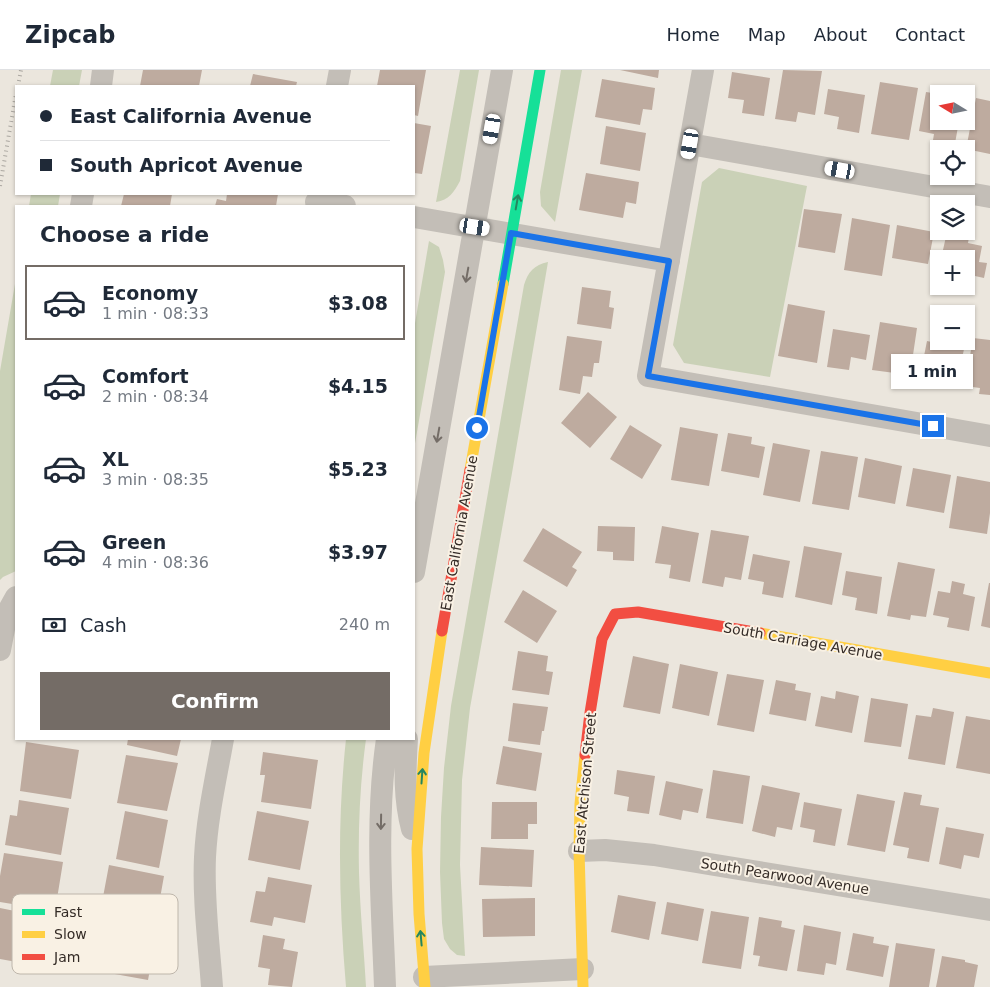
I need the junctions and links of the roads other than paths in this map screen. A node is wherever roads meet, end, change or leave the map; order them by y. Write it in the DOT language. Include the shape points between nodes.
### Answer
graph roads {
  1 [pos="103,70"];
  2 [pos="340,70"];
  3 [pos="502,70"];
  4 [pos="540,70"];
  5 [pos="703,70"];
  6 [pos="101,85"];
  7 [pos="337,85"];
  8 [pos="690,144"];
  9 [pos="990,197"];
  10 [pos="316,201"];
  11 [pos="339,205"];
  12 [pos="415,217"];
  13 [pos="475,227"];
  14 [pos="511,233"];
  15 [pos="669,261"];
  16 [pos="990,436"];
  17 [pos="415,566"];
  18 [pos="15,600"];
  19 [pos="615,614"];
  20 [pos="0,650"];
  21 [pos="990,673"];
  22 [pos="223,740"];
  23 [pos="387,740"];
  24 [pos="407,740"];
  25 [pos="417,849"];
  26 [pos="578,851"];
  27 [pos="990,910"];
  28 [pos="583,978"];
  29 [pos="424,982"];
  30 [pos="212,987"];
  31 [pos="385,987"];
  1 -- 6 [label="street"];
  2 -- 7 [label="street"];
  3 -- 13 [label="street"];
  14 -- 4 [label="street, East California Avenue, one-way"];
  5 -- 8 [label="street"];
  8 -- 9 [label="street"];
  8 -- 15 [label="street"];
  10 -- 11 [label="street"];
  12 -- 13 [label="street"];
  13 -- 14 [label="street"];
  13 -- 17 [label="street, one-way"];
  14 -- 15 [label="street"];
  25 -- 14 [label="street, East California Avenue, one-way" via="431,695"];
  15 -- 16 [label="street" via="648,376"];
  18 -- 20 [label="street" via="7,613"];
  19 -- 21 [label="street, South Carriage Avenue" via="638,612"];
  19 -- 26 [label="street, East Atchison Street" via="602,639 590,713"];
  22 -- 30 [label="street" via="205,855 204,892"];
  23 -- 31 [label="street, one-way" via="380,884"];
  24 -- 25 [label="street, East California Avenue" via="407,811"];
  29 -- 25 [label="street, East California Avenue, one-way"];
  26 -- 27 [label="street, South Pearwood Avenue" via="654,855"];
  26 -- 28 [label="street, East Atchison Street"];
  28 -- 29 [label="street"];
}
